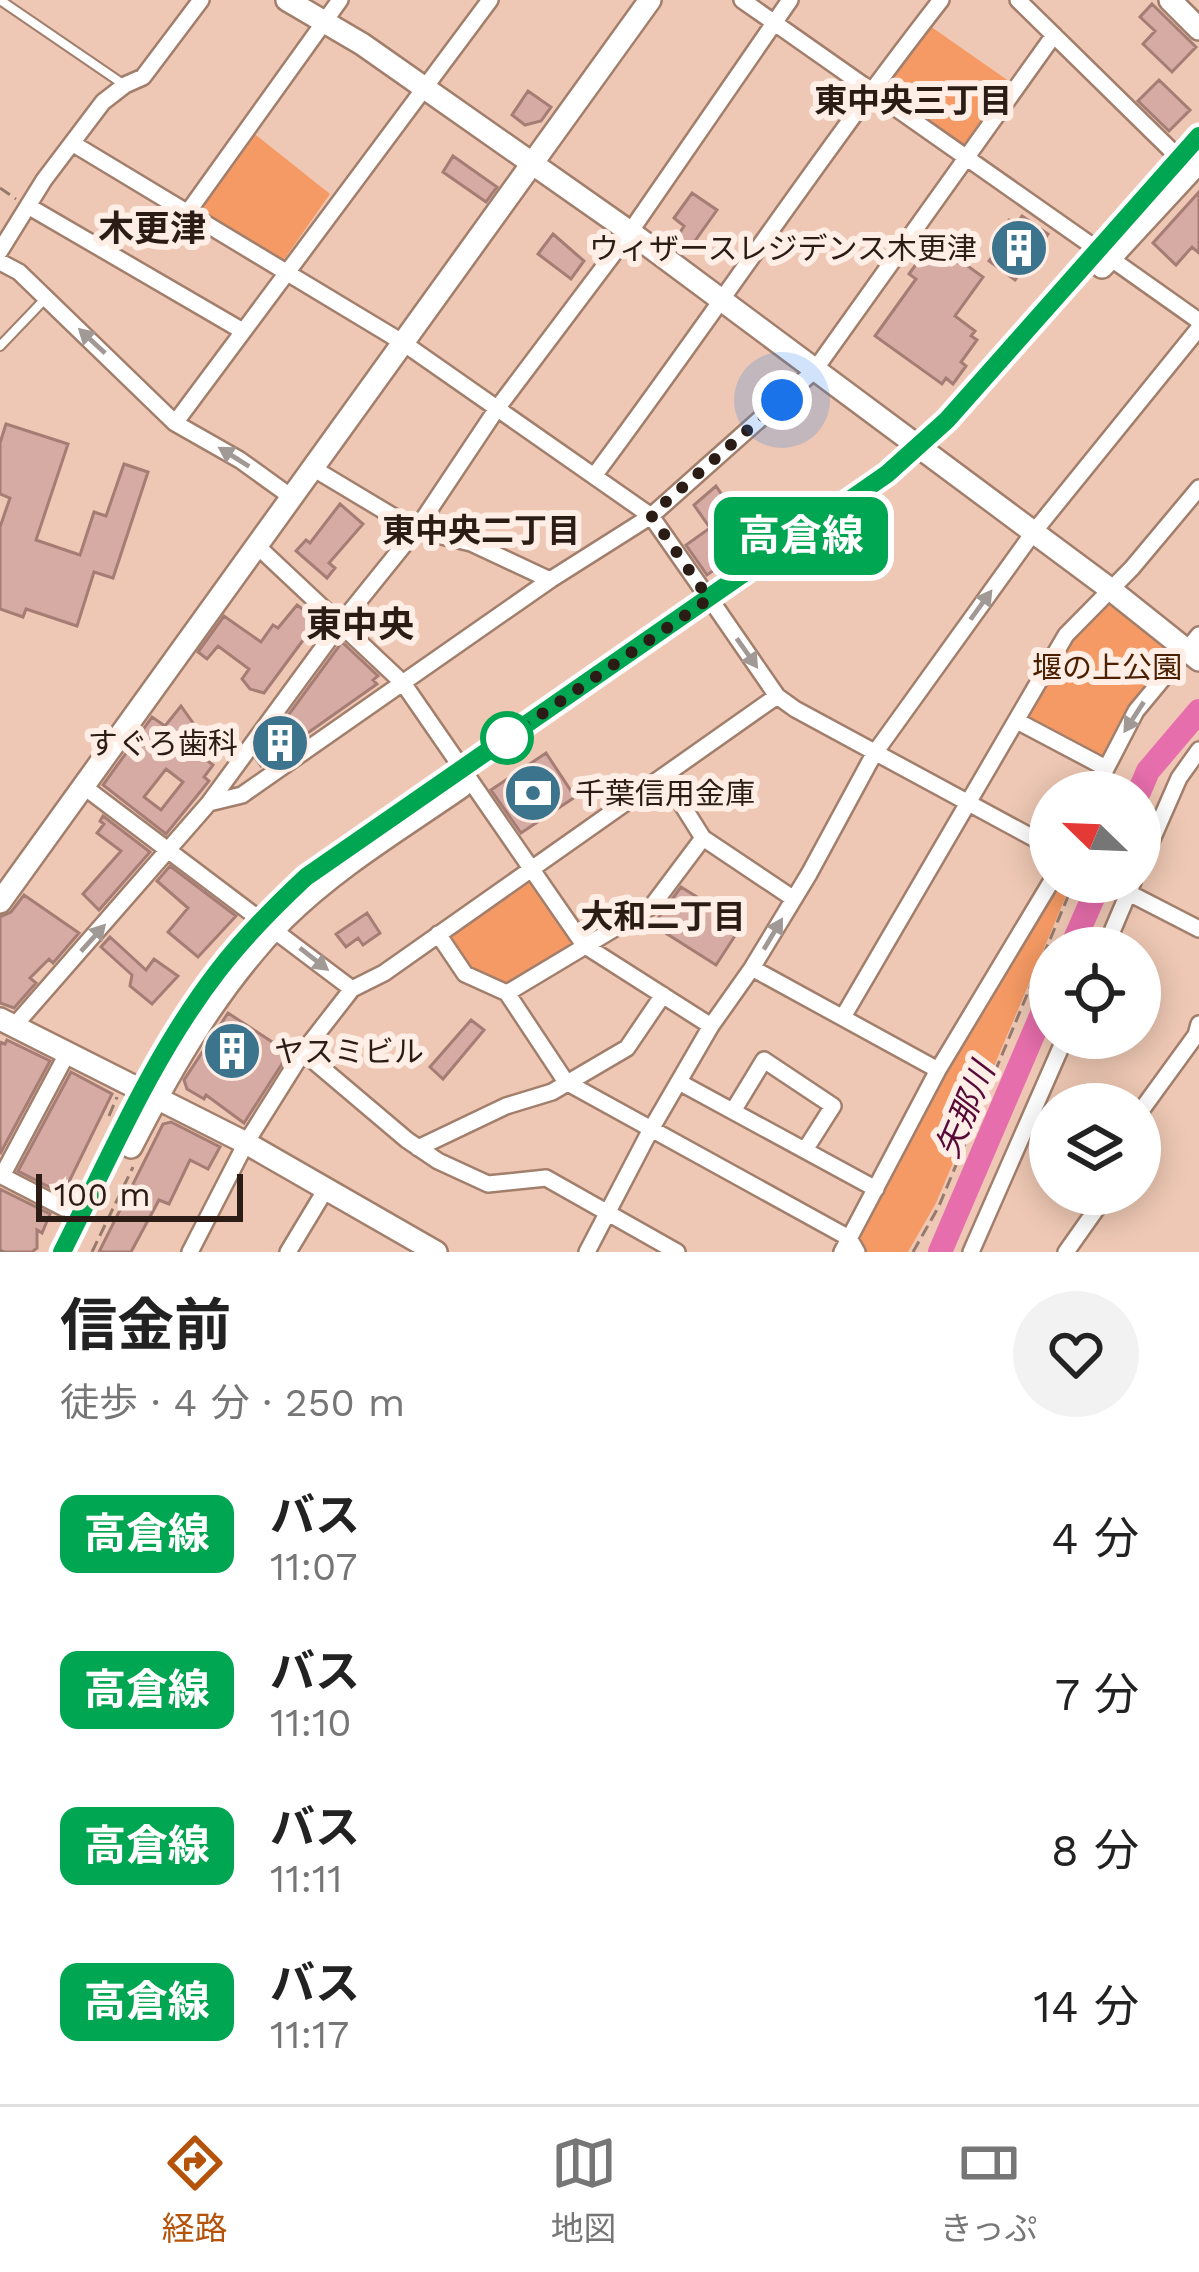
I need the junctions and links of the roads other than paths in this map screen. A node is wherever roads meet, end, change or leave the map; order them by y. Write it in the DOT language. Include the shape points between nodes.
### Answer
graph roads {
  1 [pos="0,0"];
  2 [pos="201,0"];
  3 [pos="286,0"];
  4 [pos="340,0"];
  5 [pos="490,0"];
  6 [pos="650,0"];
  7 [pos="742,0"];
  8 [pos="790,0"];
  9 [pos="941,0"];
  10 [pos="1018,0"];
  11 [pos="1170,0"];
  12 [pos="324,22"];
  13 [pos="773,22"];
  14 [pos="1199,28"];
  15 [pos="1054,35"];
  16 [pos="125,85"];
  17 [pos="424,87"];
  18 [pos="870,90"];
  19 [pos="1199,136"];
  20 [pos="72,143"];
  21 [pos="967,158"];
  22 [pos="532,164"];
  23 [pos="1192,166"];
  24 [pos="28,206"];
  25 [pos="188,212"];
  26 [pos="630,232"];
  27 [pos="0,251"];
  28 [pos="1104,254"];
  29 [pos="0,262"];
  30 [pos="286,271"];
  31 [pos="46,298"];
  32 [pos="722,303"];
  33 [pos="1199,325"];
  34 [pos="241,330"];
  35 [pos="402,343"];
  36 [pos="0,346"];
  37 [pos="814,371"];
  38 [pos="496,410"];
  39 [pos="175,423"];
  40 [pos="923,450"];
  41 [pos="311,467"];
  42 [pos="594,476"];
  43 [pos="1199,488"];
  44 [pos="290,496"];
  45 [pos="651,515"];
  46 [pos="416,530"];
  47 [pos="1033,533"];
  48 [pos="255,544"];
  49 [pos="550,580"];
  50 [pos="1110,590"];
  51 [pos="713,604"];
  52 [pos="341,623"];
  53 [pos="1195,648"];
  54 [pos="403,683"];
  55 [pos="777,696"];
  56 [pos="1017,722"];
  57 [pos="1199,750"];
  58 [pos="874,754"];
  59 [pos="1104,767"];
  60 [pos="1102,771"];
  61 [pos="468,773"];
  62 [pos="664,776"];
  63 [pos="83,786"];
  64 [pos="209,803"];
  65 [pos="970,805"];
  66 [pos="1161,819"];
  67 [pos="1029,836"];
  68 [pos="704,838"];
  69 [pos="171,849"];
  70 [pos="533,868"];
  71 [pos="794,899"];
  72 [pos="0,902"];
  73 [pos="1038,903"];
  74 [pos="1156,903"];
  75 [pos="269,925"];
  76 [pos="1199,929"];
  77 [pos="438,934"];
  78 [pos="584,945"];
  79 [pos="752,968"];
  80 [pos="352,989"];
  81 [pos="507,993"];
  82 [pos="662,995"];
  83 [pos="843,1017"];
  84 [pos="1199,1024"];
  85 [pos="5,1025"];
  86 [pos="711,1026"];
  87 [pos="68,1052"];
  88 [pos="303,1052"];
  89 [pos="938,1070"];
  90 [pos="566,1082"];
  91 [pos="679,1082"];
  92 [pos="1161,1083"];
  93 [pos="150,1095"];
  94 [pos="733,1111"];
  95 [pos="1029,1122"];
  96 [pos="650,1131"];
  97 [pos="246,1143"];
  98 [pos="418,1148"];
  99 [pos="806,1150"];
  100 [pos="1,1176"];
  101 [pos="326,1189"];
  102 [pos="876,1189"];
  103 [pos="64,1208"];
  104 [pos="607,1213"];
  105 [pos="1092,1215"];
  106 [pos="849,1247"];
  107 [pos="62,1252"];
  108 [pos="77,1252"];
  109 [pos="190,1252"];
  110 [pos="288,1252"];
  111 [pos="436,1252"];
  112 [pos="586,1252"];
  113 [pos="677,1252"];
  114 [pos="971,1252"];
  115 [pos="1066,1252"];
  1 -- 16 [label="lane"];
  2 -- 16 [label="street" via="143,77"];
  3 -- 12 [label="street"];
  4 -- 12 [label="street"];
  5 -- 17 [label="street"];
  6 -- 22 [label="street"];
  7 -- 13 [label="street"];
  8 -- 13 [label="street"];
  9 -- 18 [label="street"];
  10 -- 15 [label="street"];
  11 -- 14 [label="street"];
  12 -- 17 [label="street"];
  12 -- 25 [label="street"];
  13 -- 18 [label="street"];
  13 -- 26 [label="street"];
  15 -- 21 [label="street"];
  15 -- 23 [label="street"];
  16 -- 20 [label="street"];
  17 -- 22 [label="street"];
  17 -- 30 [label="street"];
  18 -- 21 [label="street"];
  18 -- 32 [label="street"];
  19 -- 23 [label="street"];
  20 -- 24 [label="street"];
  20 -- 25 [label="street"];
  21 -- 28 [label="street"];
  21 -- 37 [label="street"];
  22 -- 26 [label="street"];
  22 -- 35 [label="street"];
  23 -- 28 [label="street"];
  24 -- 27 [label="street"];
  24 -- 34 [label="street"];
  25 -- 30 [label="street"];
  26 -- 32 [label="street"];
  26 -- 38 [label="street"];
  28 -- 33 [label="street"];
  28 -- 40 [label="street" via="960,425"];
  29 -- 31 [label="street"];
  30 -- 34 [label="street"];
  30 -- 35 [label="street"];
  31 -- 36 [label="lane"];
  39 -- 31 [label="street, one-way"];
  32 -- 37 [label="street"];
  32 -- 42 [label="street"];
  33 -- 47 [label="street"];
  34 -- 39 [label="street"];
  35 -- 38 [label="street"];
  35 -- 41 [label="street"];
  37 -- 40 [label="street"];
  37 -- 45 [label="street"];
  38 -- 42 [label="street"];
  38 -- 46 [label="street"];
  44 -- 39 [label="street, one-way"];
  40 -- 47 [label="street"];
  40 -- 51 [label="street" via="895,484"];
  41 -- 44 [label="street"];
  41 -- 46 [label="street"];
  42 -- 45 [label="street"];
  43 -- 50 [label="street"];
  44 -- 48 [label="street"];
  45 -- 49 [label="street"];
  45 -- 51 [label="street"];
  46 -- 49 [label="street"];
  46 -- 52 [label="street"];
  47 -- 50 [label="street"];
  58 -- 47 [label="street, one-way"];
  48 -- 52 [label="street"];
  48 -- 63 [label="street"];
  49 -- 54 [label="street"];
  50 -- 53 [label="street"];
  50 -- 56 [label="street" via="1066,635"];
  51 -- 55 [label="street, one-way"];
  51 -- 61 [label="street"];
  52 -- 54 [label="street"];
  52 -- 64 [label="street"];
  53 -- 59 [label="street, one-way" via="1136,711"];
  54 -- 61 [label="street"];
  54 -- 64 [label="street" via="242,795"];
  55 -- 58 [label="street"];
  55 -- 62 [label="street"];
  56 -- 59 [label="street"];
  56 -- 65 [label="street"];
  57 -- 66 [label="street"];
  58 -- 65 [label="street"];
  58 -- 71 [label="street"];
  59 -- 60 [label="street"];
  61 -- 70 [label="street"];
  61 -- 75 [label="street"];
  62 -- 68 [label="street"];
  62 -- 70 [label="street"];
  63 -- 69 [label="street"];
  63 -- 72 [label="street"];
  64 -- 69 [label="street"];
  65 -- 67 [label="street"];
  65 -- 83 [label="street"];
  68 -- 71 [label="street"];
  68 -- 78 [label="street" via="652,906"];
  69 -- 75 [label="street"];
  85 -- 69 [label="street, one-way"];
  70 -- 77 [label="street"];
  70 -- 78 [label="street"];
  79 -- 71 [label="street, one-way"];
  73 -- 89 [label="street"];
  74 -- 76 [label="street"];
  75 -- 80 [label="street, one-way"];
  75 -- 93 [label="street"];
  77 -- 80 [label="street"];
  77 -- 81 [label="street" via="465,974"];
  78 -- 81 [label="street"];
  78 -- 82 [label="street"];
  79 -- 83 [label="street"];
  79 -- 86 [label="street"];
  80 -- 88 [label="street"];
  81 -- 90 [label="street"];
  82 -- 86 [label="street"];
  82 -- 90 [label="street" via="627,1048"];
  83 -- 89 [label="street"];
  84 -- 92 [label="street"];
  85 -- 87 [label="street"];
  86 -- 91 [label="street"];
  87 -- 93 [label="street"];
  87 -- 100 [label="street"];
  88 -- 97 [label="street"];
  88 -- 98 [label="street"];
  89 -- 102 [label="street"];
  90 -- 96 [label="street"];
  90 -- 98 [label="street"];
  91 -- 94 [label="street"];
  91 -- 96 [label="street"];
  93 -- 97 [label="street"];
  93 -- 107 [label="street"];
  93 -- 108 [label="street"];
  94 -- 99 [label="street"];
  94 -- 99 [label="street" via="764,1060 833,1106"];
  95 -- 114 [label="street"];
  96 -- 104 [label="street"];
  96 -- 106 [label="street"];
  97 -- 101 [label="street"];
  97 -- 109 [label="street"];
  98 -- 104 [label="street" via="488,1184 546,1178"];
  99 -- 102 [label="street"];
  100 -- 103 [label="street"];
  101 -- 110 [label="street"];
  101 -- 111 [label="street"];
  102 -- 106 [label="street"];
  104 -- 112 [label="street"];
  104 -- 113 [label="street"];
  105 -- 115 [label="street"];
}
